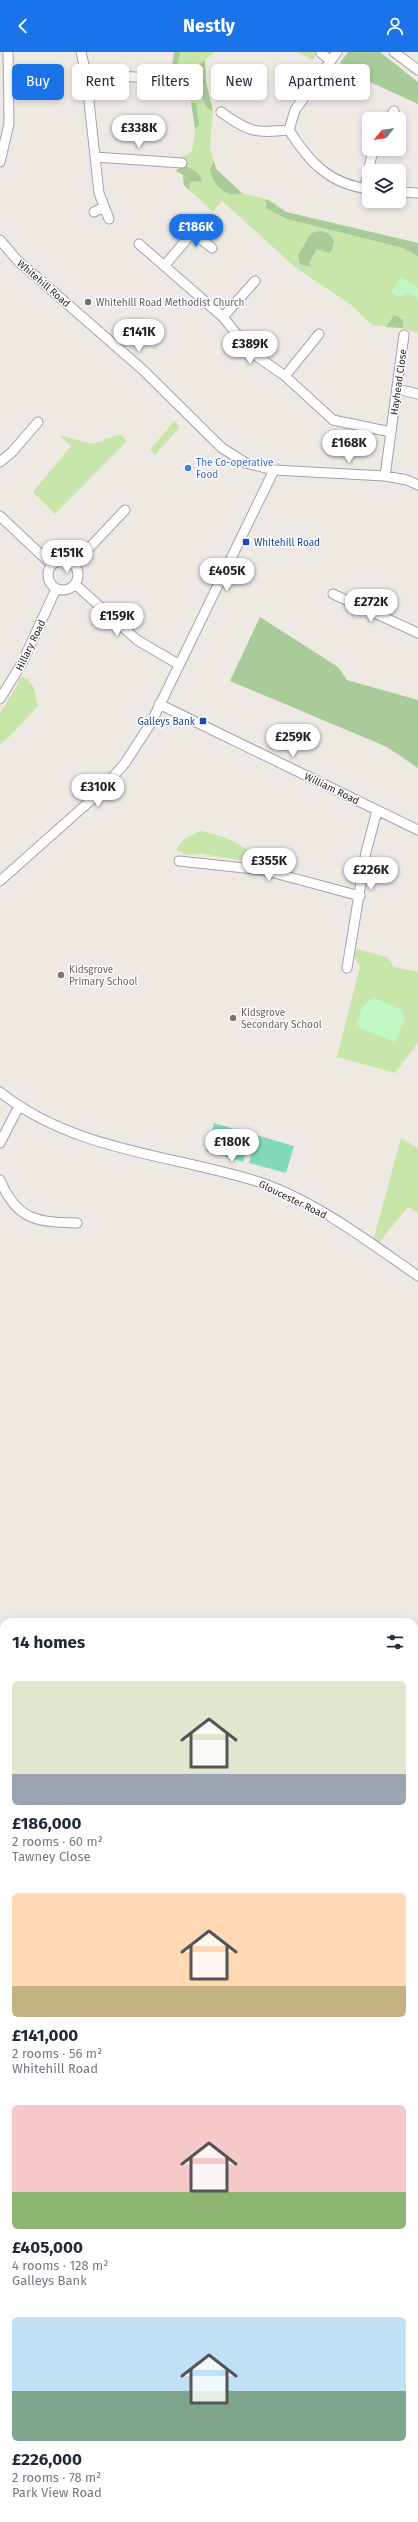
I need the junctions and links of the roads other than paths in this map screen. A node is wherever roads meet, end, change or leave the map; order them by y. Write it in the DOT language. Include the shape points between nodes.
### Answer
graph roads {
  1 [pos="8,52"];
  2 [pos="81,52"];
  3 [pos="337,52"];
  4 [pos="394,52"];
  5 [pos="321,53"];
  6 [pos="331,61"];
  7 [pos="84,64"];
  8 [pos="418,70"];
  9 [pos="89,100"];
  10 [pos="221,112"];
  11 [pos="289,130"];
  12 [pos="95,156"];
  13 [pos="0,162"];
  14 [pos="182,163"];
  15 [pos="362,186"];
  16 [pos="406,193"];
  17 [pos="418,194"];
  18 [pos="104,207"];
  19 [pos="94,212"];
  20 [pos="109,219"];
  21 [pos="203,220"];
  22 [pos="192,232"];
  23 [pos="0,240"];
  24 [pos="139,244"];
  25 [pos="212,248"];
  26 [pos="165,265"];
  27 [pos="255,281"];
  28 [pos="223,317"];
  29 [pos="319,334"];
  30 [pos="404,335"];
  31 [pos="285,376"];
  32 [pos="397,389"];
  33 [pos="418,394"];
  34 [pos="38,422"];
  35 [pos="391,432"];
  36 [pos="0,462"];
  37 [pos="274,470"];
  38 [pos="384,476"];
  39 [pos="418,485"];
  40 [pos="125,510"];
  41 [pos="0,516"];
  42 [pos="52,564"];
  43 [pos="74,564"];
  44 [pos="74,584"];
  45 [pos="56,589"];
  46 [pos="333,594"];
  47 [pos="418,633"];
  48 [pos="178,664"];
  49 [pos="0,699"];
  50 [pos="159,704"];
  51 [pos="377,810"];
  52 [pos="418,830"];
  53 [pos="179,861"];
  54 [pos="0,881"];
  55 [pos="360,896"];
  56 [pos="347,968"];
  57 [pos="0,1092"];
  58 [pos="20,1106"];
  59 [pos="0,1143"];
  60 [pos="0,1180"];
  61 [pos="80,1223"];
  62 [pos="418,1276"];
  1 -- 13 [label="street" via="9,124"];
  2 -- 7 [label="street"];
  3 -- 6 [label="street"];
  4 -- 8 [label="street"];
  5 -- 6 [label="street"];
  6 -- 11 [label="street" via="295,110"];
  9 -- 12 [label="street"];
  10 -- 11 [label="street" via="241,127 258,132"];
  11 -- 15 [label="street" via="303,153 317,168 335,178"];
  12 -- 14 [label="street"];
  12 -- 18 [label="street" via="99,193"];
  16 -- 17 [label="street"];
  18 -- 19 [label="street"];
  18 -- 20 [label="street"];
  21 -- 22 [label="street"];
  22 -- 25 [label="street"];
  22 -- 26 [label="street"];
  23 -- 37 [label="street, Whitehill Road" via="17,260 143,370 222,448 246,463"];
  24 -- 26 [label="street"];
  26 -- 28 [label="street"];
  27 -- 28 [label="street"];
  28 -- 31 [label="street" via="251,352"];
  29 -- 31 [label="street"];
  30 -- 32 [label="street, Hayhead Close"];
  31 -- 35 [label="street" via="333,420"];
  32 -- 33 [label="street"];
  32 -- 35 [label="street, Hayhead Close"];
  34 -- 36 [label="street"];
  35 -- 38 [label="street, Hayhead Close"];
  37 -- 38 [label="street, Whitehill Road"];
  37 -- 48 [label="street"];
  38 -- 39 [label="street, Whitehill Road" via="407,480"];
  40 -- 43 [label="street"];
  41 -- 42 [label="street"];
  42 -- 43 [label="street" via="63,560"];
  42 -- 45 [label="street" via="48,578"];
  43 -- 44 [label="street" via="78,577"];
  44 -- 45 [label="street" via="67,590"];
  44 -- 48 [label="street" via="137,640"];
  45 -- 49 [label="street, Hillary Road" via="22,663"];
  46 -- 47 [label="street"];
  48 -- 50 [label="street"];
  50 -- 51 [label="street, William Road"];
  50 -- 54 [label="street" via="151,722 125,763 99,793"];
  51 -- 52 [label="street, William Road"];
  51 -- 55 [label="street" via="366,852"];
  53 -- 55 [label="street" via="263,870"];
  55 -- 56 [label="street"];
  57 -- 58 [label="street, Gloucester Road"];
  58 -- 59 [label="street"];
  58 -- 62 [label="street, Gloucester Road" via="63,1130 105,1145 203,1166 257,1181 351,1230"];
  60 -- 61 [label="street" via="12,1201 23,1212 40,1222"];
}
